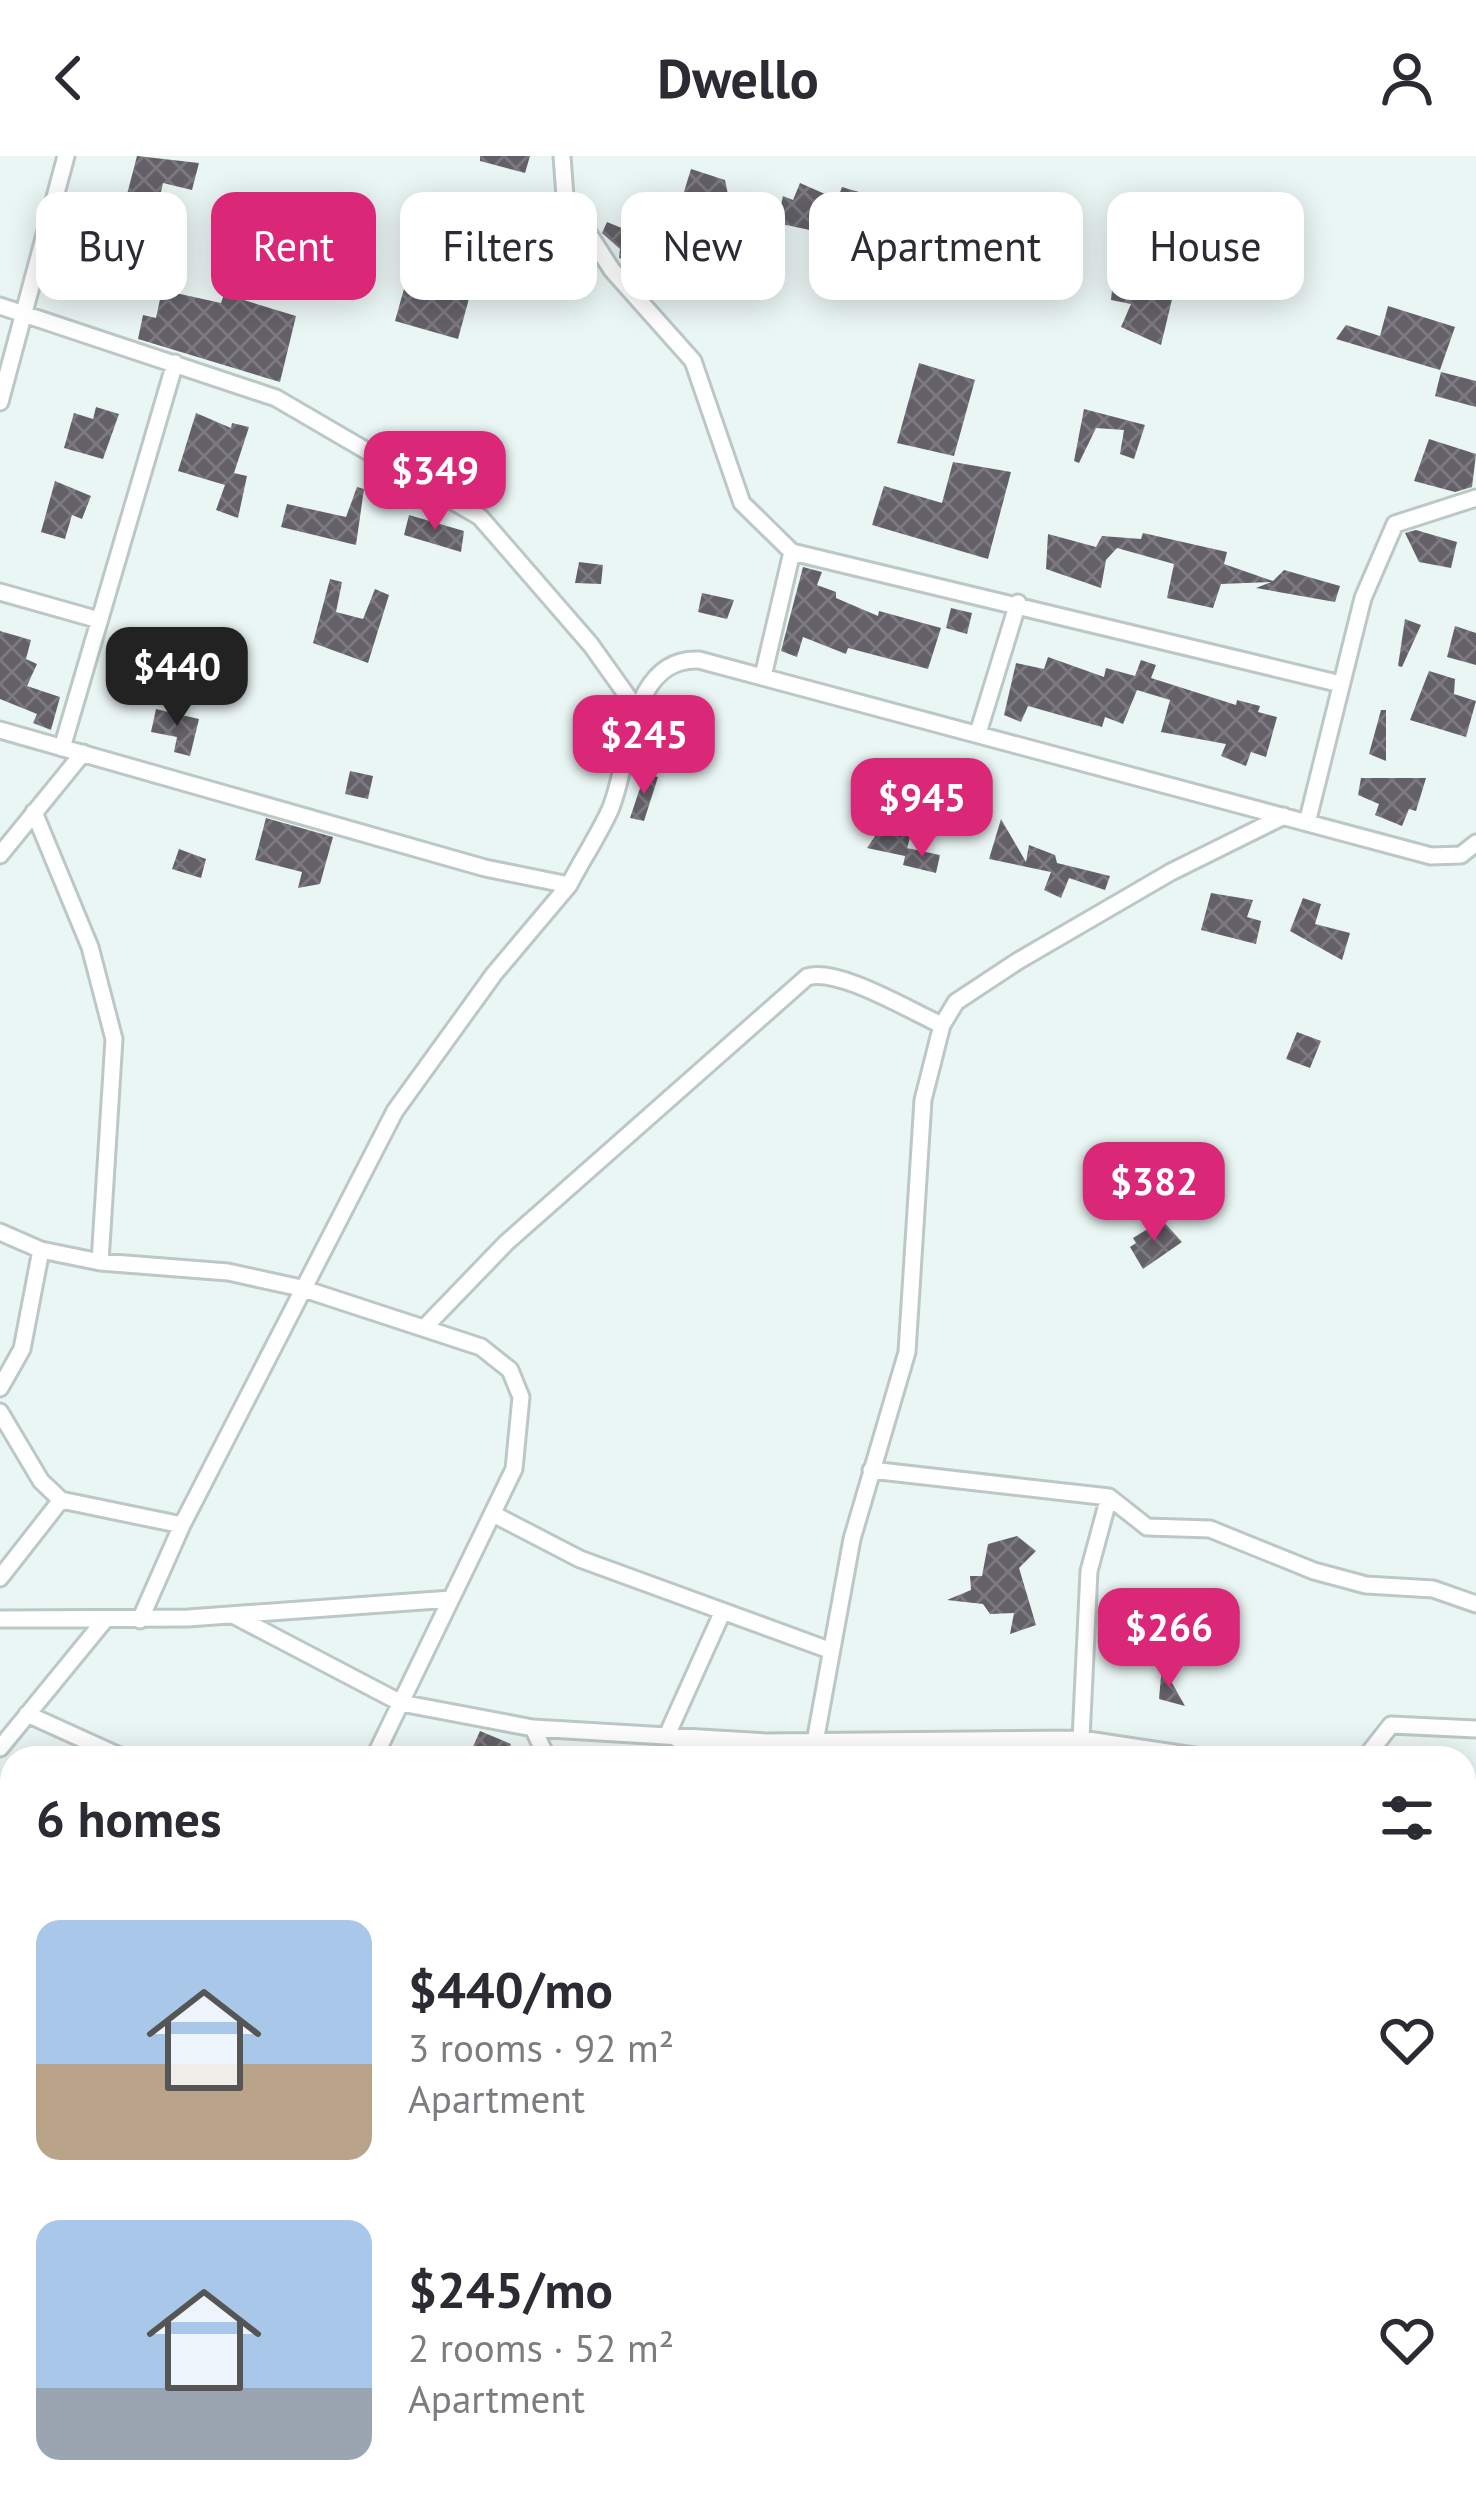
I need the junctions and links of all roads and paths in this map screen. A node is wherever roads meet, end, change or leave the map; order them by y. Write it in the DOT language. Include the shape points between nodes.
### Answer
graph roads {
  1 [pos="66,156"];
  2 [pos="562,156"];
  3 [pos="0,306"];
  4 [pos="27,313"];
  5 [pos="175,362"];
  6 [pos="0,402"];
  7 [pos="1476,498"];
  8 [pos="792,552"];
  9 [pos="0,592"];
  10 [pos="1018,604"];
  11 [pos="99,620"];
  12 [pos="763,676"];
  13 [pos="1341,684"];
  14 [pos="638,711"];
  15 [pos="0,730"];
  16 [pos="978,734"];
  17 [pos="62,748"];
  18 [pos="83,753"];
  19 [pos="34,812"];
  20 [pos="1284,816"];
  21 [pos="1307,823"];
  22 [pos="1476,843"];
  23 [pos="0,855"];
  24 [pos="569,885"];
  25 [pos="941,1025"];
  26 [pos="0,1232"];
  27 [pos="41,1250"];
  28 [pos="100,1262"];
  29 [pos="301,1288"];
  30 [pos="424,1328"];
  31 [pos="0,1388"];
  32 [pos="0,1412"];
  33 [pos="871,1470"];
  34 [pos="1108,1497"];
  35 [pos="61,1500"];
  36 [pos="493,1514"];
  37 [pos="182,1525"];
  38 [pos="0,1577"];
  39 [pos="451,1599"];
  40 [pos="1476,1604"];
  41 [pos="723,1611"];
  42 [pos="233,1615"];
  43 [pos="0,1619"];
  44 [pos="140,1620"];
  45 [pos="104,1621"];
  46 [pos="829,1650"];
  47 [pos="401,1703"];
  48 [pos="27,1714"];
  49 [pos="533,1728"];
  50 [pos="1476,1730"];
  51 [pos="668,1733"];
  52 [pos="1081,1739"];
  53 [pos="815,1742"];
  54 [pos="916,1742"];
  55 [pos="2,1746"];
  56 [pos="98,1746"];
  57 [pos="380,1746"];
  58 [pos="541,1746"];
  59 [pos="688,1746"];
  60 [pos="922,1746"];
  61 [pos="1127,1746"];
  62 [pos="1374,1746"];
  1 -- 4 [label="street"];
  2 -- 8 [label="street" via="565,197 612,270 693,362 742,503"];
  3 -- 4 [label="street"];
  4 -- 5 [label="street"];
  4 -- 6 [label="street"];
  5 -- 11 [label="street"];
  5 -- 14 [label="street" via="276,398 480,517"];
  7 -- 13 [label="street" via="1396,524 1363,598"];
  8 -- 10 [label="street"];
  8 -- 12 [label="street"];
  9 -- 11 [label="street"];
  10 -- 13 [label="street"];
  10 -- 16 [label="street"];
  11 -- 17 [label="street"];
  12 -- 14 [label="street" via="677,659 658,672"];
  12 -- 16 [label="street"];
  13 -- 21 [label="street"];
  14 -- 24 [label="street" via="611,807"];
  15 -- 17 [label="street"];
  16 -- 20 [label="street"];
  17 -- 18 [label="street"];
  18 -- 19 [label="street"];
  18 -- 24 [label="street"];
  19 -- 23 [label="street"];
  19 -- 28 [label="street" via="90,947 113,1039"];
  20 -- 21 [label="street"];
  20 -- 25 [label="street" via="1018,961 956,1002"];
  21 -- 22 [label="street" via="1431,856 1461,855"];
  24 -- 29 [label="street" via="395,1111"];
  25 -- 30 [label="street" via="821,972 806,977 506,1243"];
  25 -- 33 [label="street" via="923,1100 907,1352"];
  26 -- 27 [label="street"];
  27 -- 28 [label="street"];
  27 -- 31 [label="street" via="22,1349"];
  28 -- 29 [label="street" via="227,1272"];
  29 -- 30 [label="street"];
  29 -- 37 [label="street"];
  30 -- 36 [label="street" via="481,1347 510,1370 520,1397 514,1469"];
  32 -- 35 [label="street"];
  33 -- 34 [label="street"];
  33 -- 46 [label="street"];
  34 -- 40 [label="street" via="1147,1527 1210,1529 1366,1585 1433,1589"];
  34 -- 52 [label="street" via="1089,1570"];
  35 -- 37 [label="street"];
  35 -- 38 [label="street"];
  36 -- 39 [label="street"];
  36 -- 41 [label="street" via="580,1558"];
  37 -- 44 [label="street"];
  39 -- 42 [label="street"];
  39 -- 47 [label="street"];
  41 -- 46 [label="street"];
  41 -- 51 [label="street"];
  42 -- 44 [label="street"];
  42 -- 47 [label="street"];
  43 -- 45 [label="street"];
  44 -- 45 [label="street"];
  45 -- 48 [label="street"];
  46 -- 53 [label="street"];
  47 -- 49 [label="street"];
  47 -- 57 [label="street"];
  48 -- 55 [label="street"];
  48 -- 56 [label="street"];
  49 -- 51 [label="street"];
  49 -- 58 [label="street"];
  50 -- 62 [label="street" via="1390,1726"];
  51 -- 53 [label="street"];
  51 -- 59 [label="street"];
  52 -- 54 [label="street"];
  52 -- 61 [label="street"];
  53 -- 54 [label="street"];
  54 -- 60 [label="street"];
}
